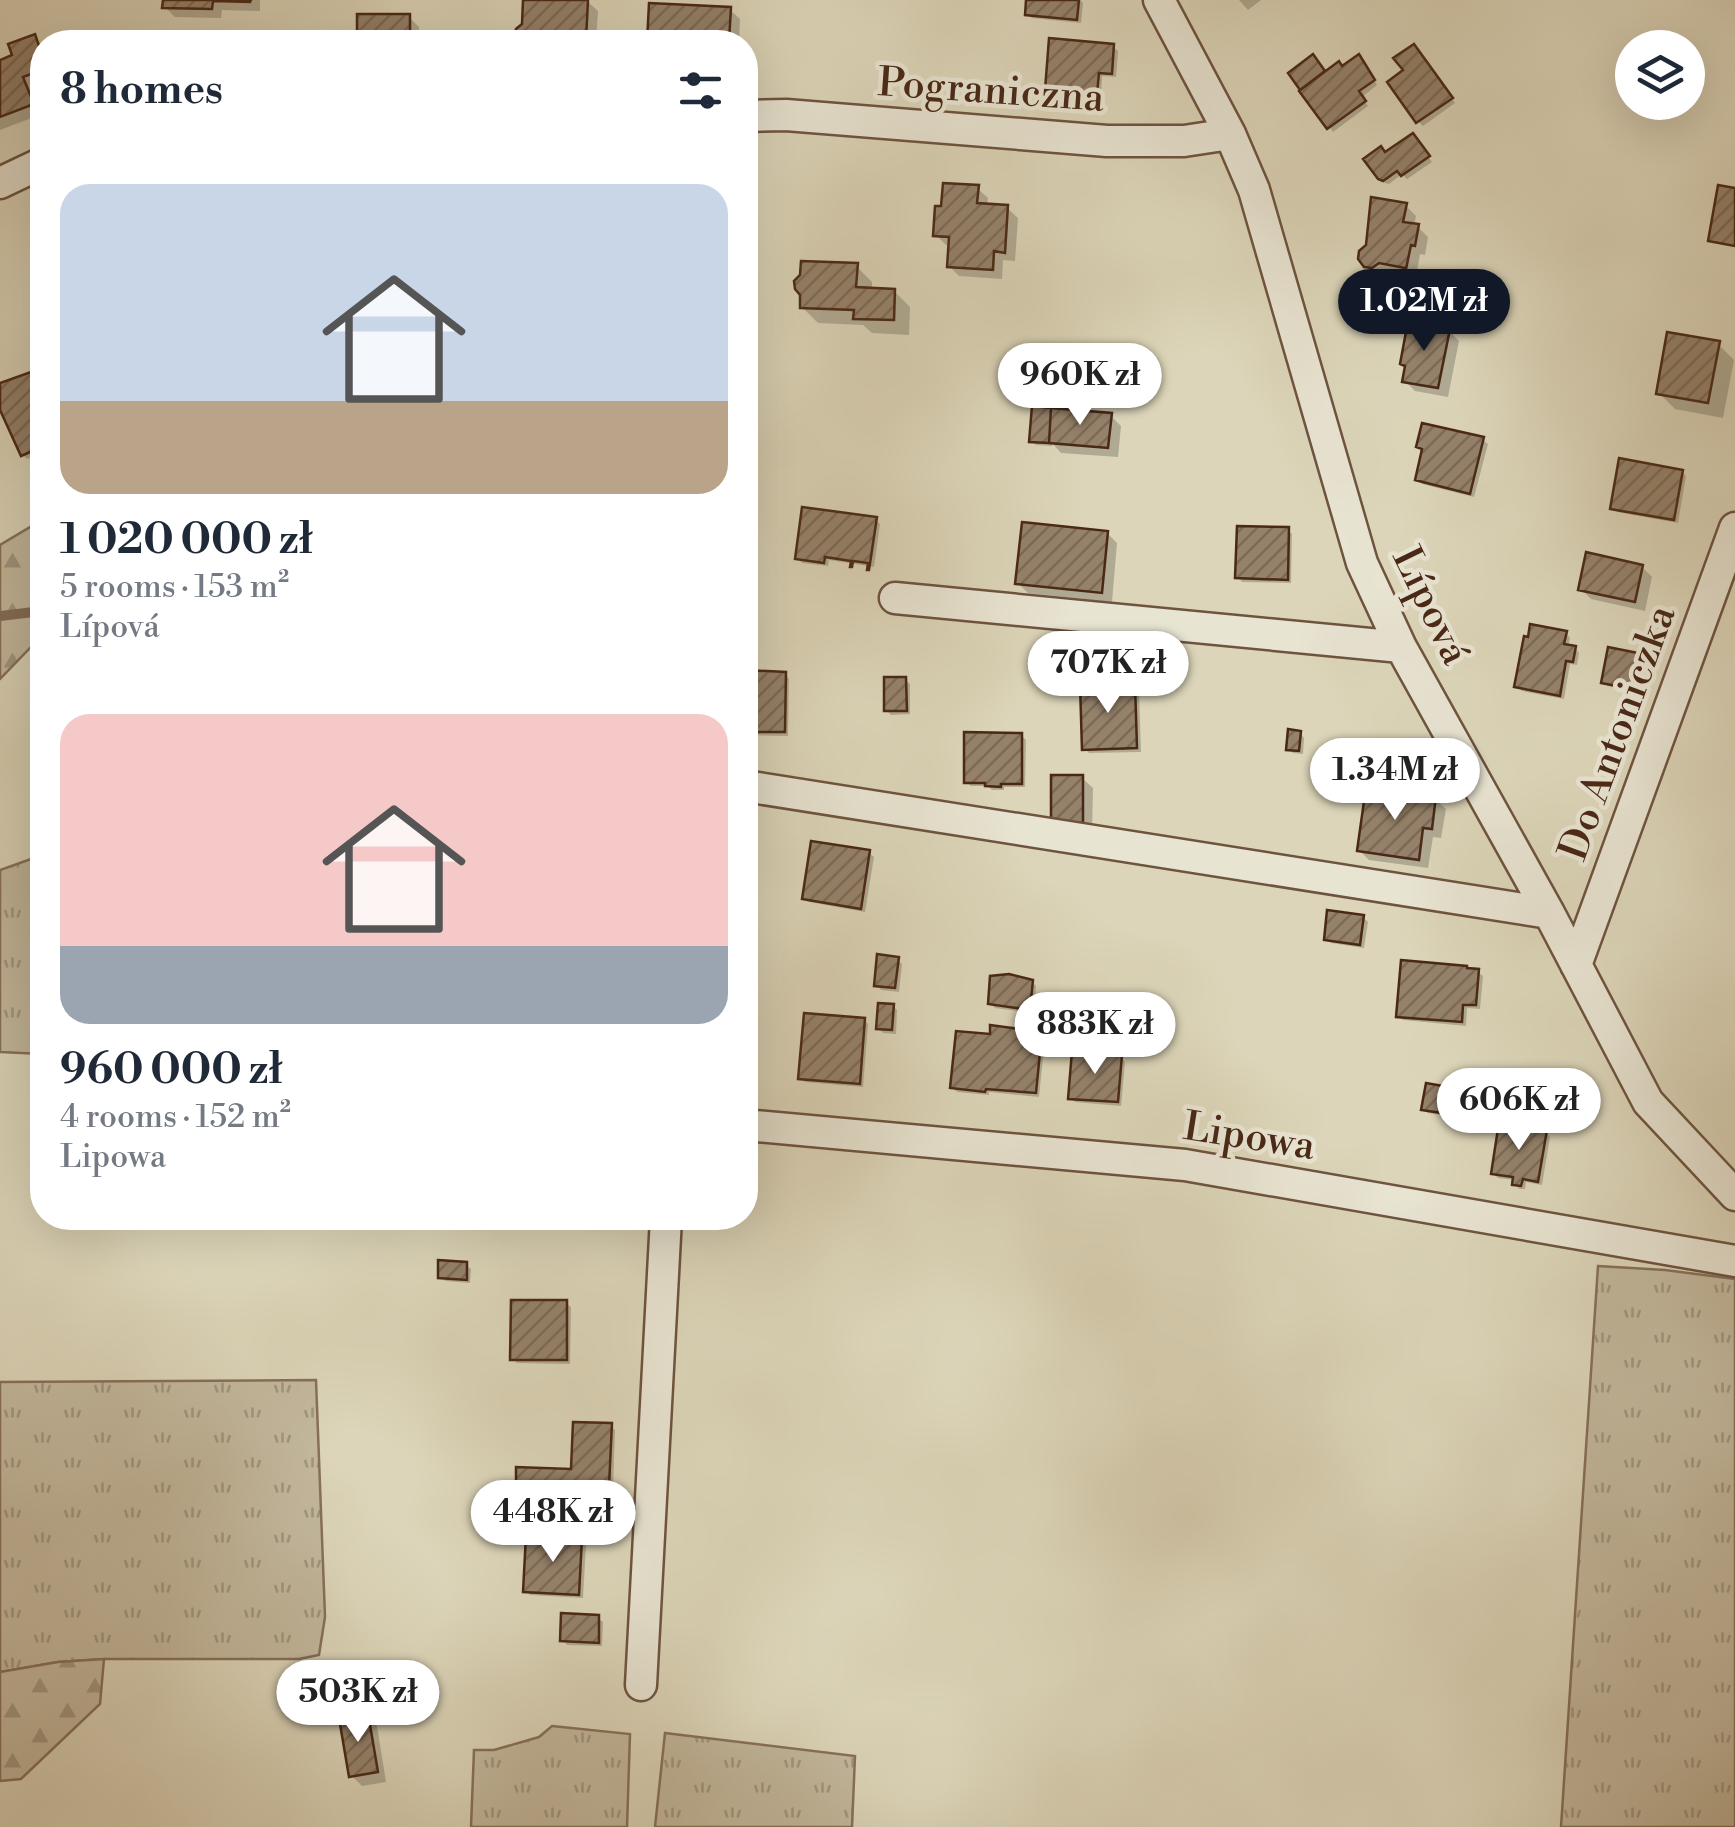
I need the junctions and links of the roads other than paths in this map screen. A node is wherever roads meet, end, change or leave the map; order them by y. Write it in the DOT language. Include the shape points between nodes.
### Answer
graph roads {
  1 [pos="1159,0"];
  2 [pos="758,115"];
  3 [pos="1230,134"];
  4 [pos="30,168"];
  5 [pos="0,182"];
  6 [pos="1735,528"];
  7 [pos="895,598"];
  8 [pos="1401,647"];
  9 [pos="758,788"];
  10 [pos="1549,913"];
  11 [pos="1576,965"];
  12 [pos="758,1126"];
  13 [pos="1735,1195"];
  14 [pos="665,1230"];
  15 [pos="1735,1261"];
  16 [pos="642,1685"];
  1 -- 3 [label="street, Lípová"];
  2 -- 3 [label="street, Pograniczna" via="1107,141 1184,142"];
  3 -- 8 [label="street, Lípová" via="1254,190 1362,562"];
  4 -- 5 [label="street"];
  6 -- 11 [label="street, Do Antoniczka"];
  7 -- 8 [label="street"];
  8 -- 10 [label="street, Lípová"];
  9 -- 10 [label="street"];
  10 -- 11 [label="street, Lípová"];
  11 -- 13 [label="street, Lípová" via="1648,1102"];
  12 -- 15 [label="street, Lipowa" via="1185,1165"];
  14 -- 16 [label="street"];
}
